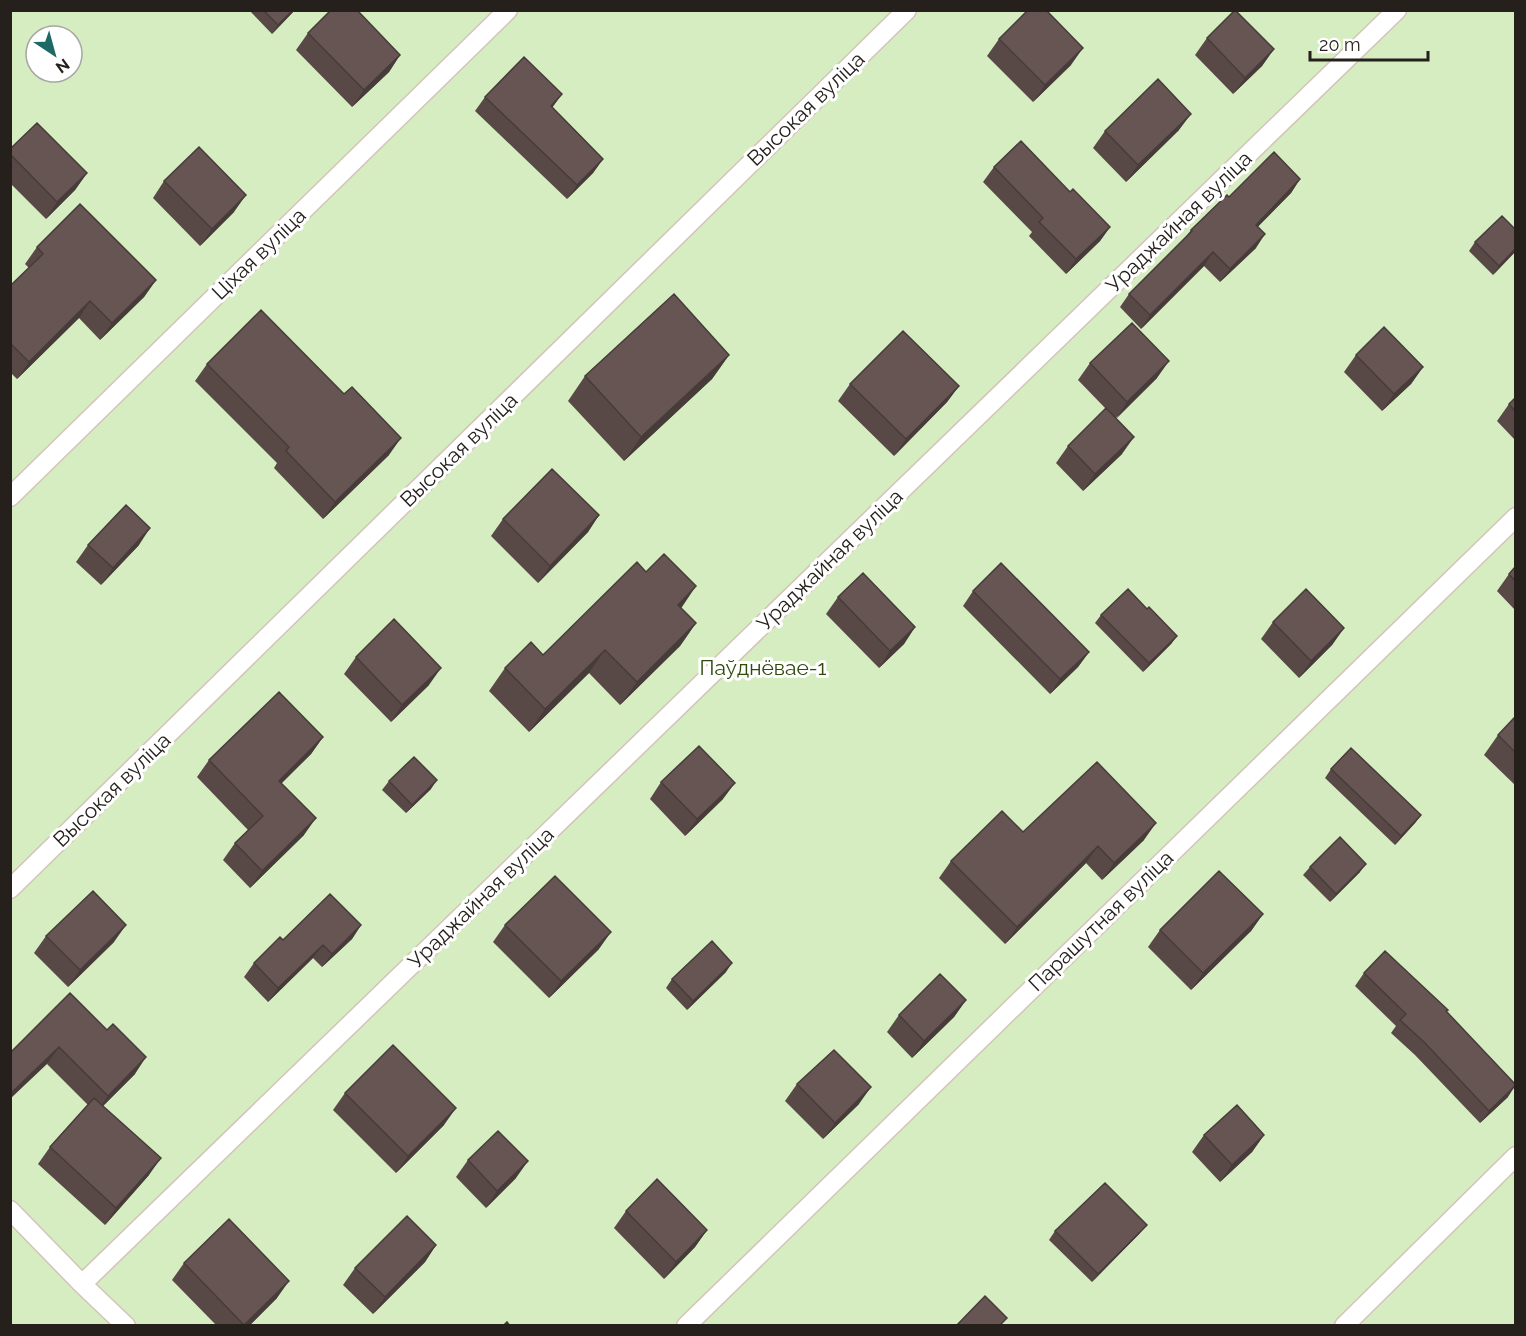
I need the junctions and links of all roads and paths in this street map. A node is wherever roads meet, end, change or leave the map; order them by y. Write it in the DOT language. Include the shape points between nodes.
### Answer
graph roads {
  1 [pos="508,10"];
  2 [pos="907,10"];
  3 [pos="1397,10"];
  4 [pos="10,497"];
  5 [pos="1515,517"];
  6 [pos="10,889"];
  7 [pos="1515,1156"];
  8 [pos="10,1210"];
  9 [pos="82,1284"];
  10 [pos="126,1326"];
  11 [pos="686,1326"];
  12 [pos="1344,1326"];
  1 -- 4 [label="lane, Ціхая вуліца"];
  2 -- 6 [label="lane, Высокая вуліца"];
  3 -- 9 [label="lane, Ураджайная вуліца"];
  5 -- 11 [label="lane, Парашутная вуліца"];
  7 -- 12 [label="lane"];
  8 -- 9 [label="lane"];
  9 -- 10 [label="lane"];
}
